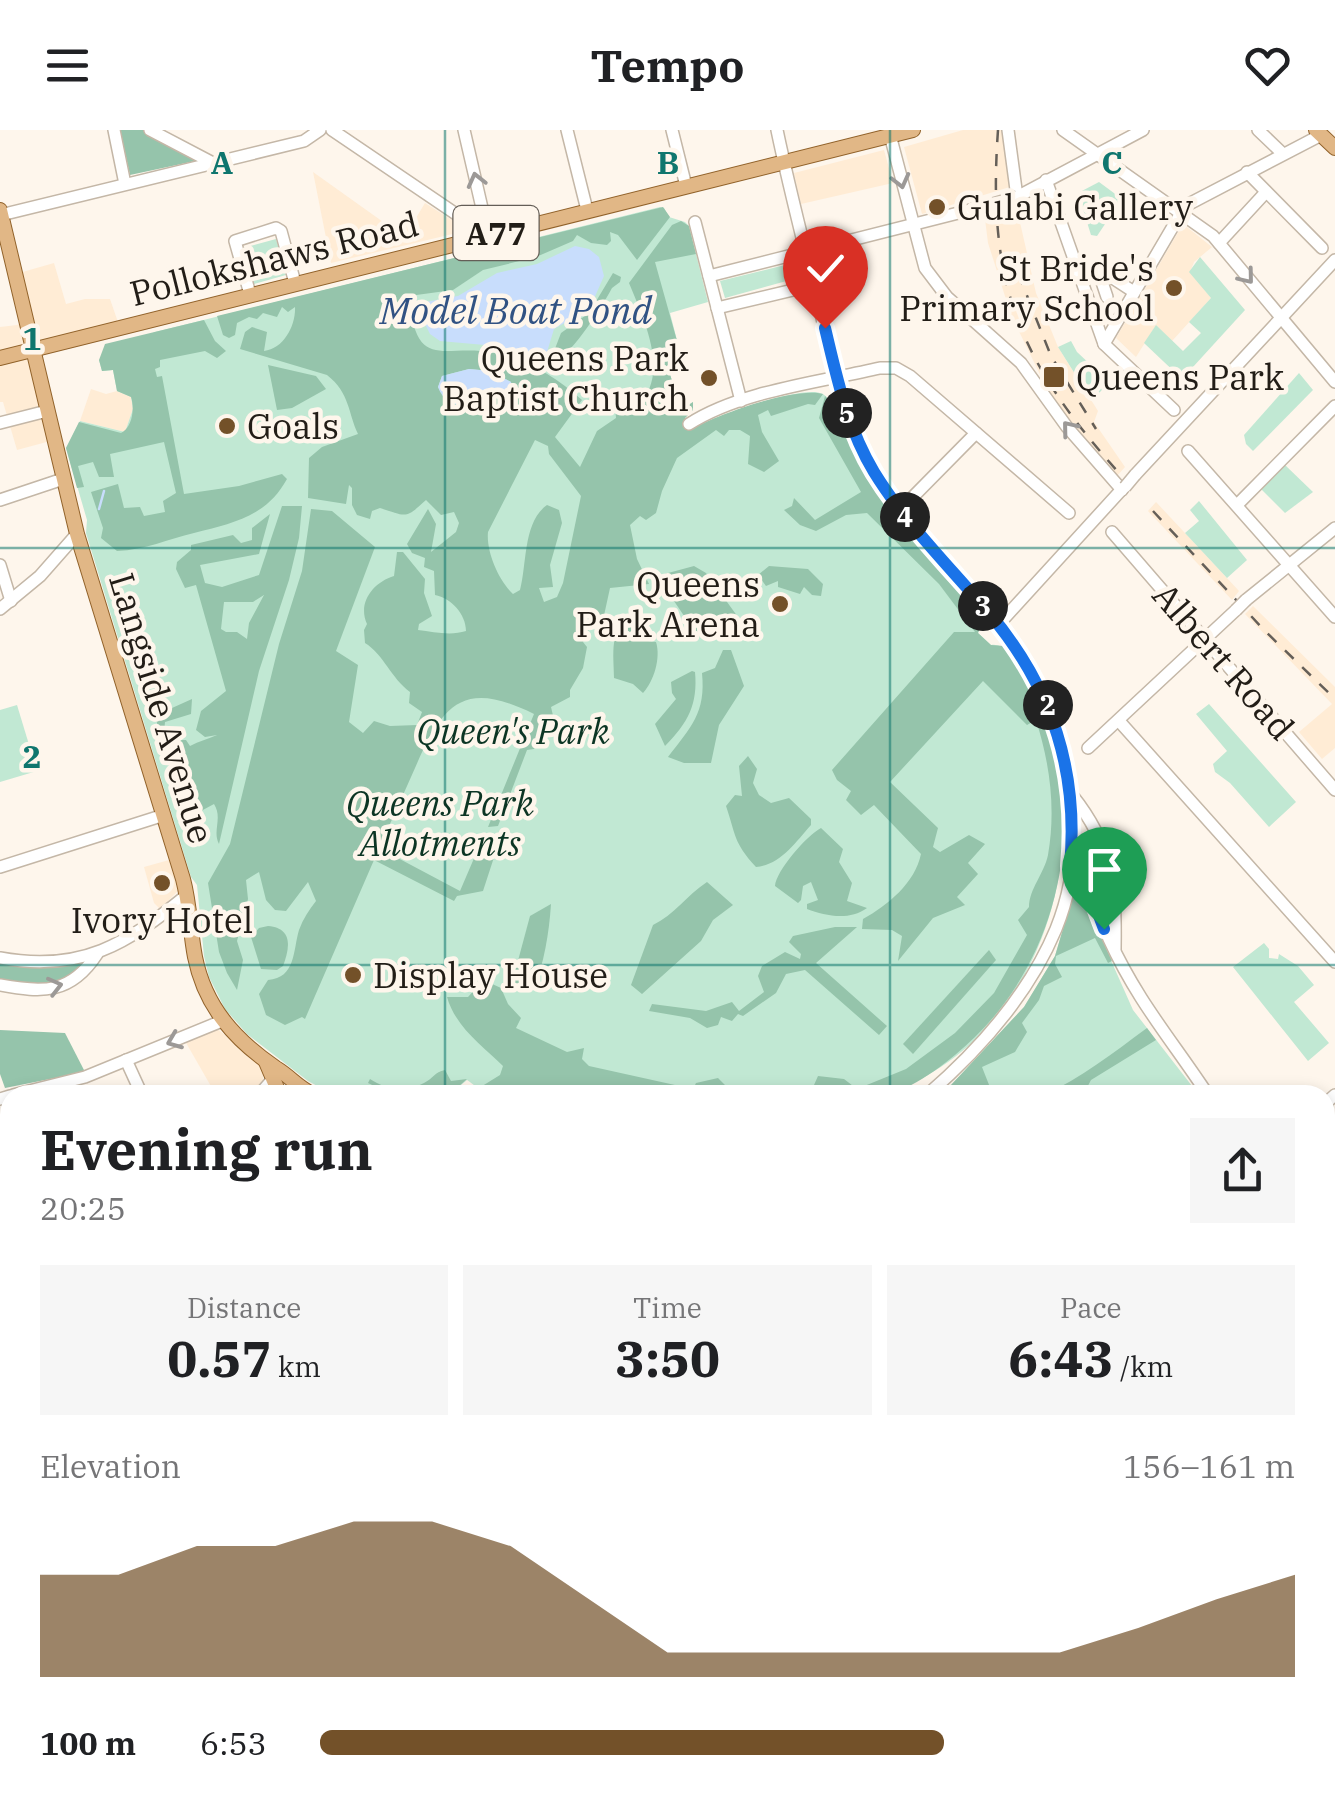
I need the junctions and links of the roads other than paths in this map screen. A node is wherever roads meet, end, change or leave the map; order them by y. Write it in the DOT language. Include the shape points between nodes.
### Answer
graph roads {
  1 [pos="114,130"];
  2 [pos="150,130"];
  3 [pos="320,130"];
  4 [pos="332,130"];
  5 [pos="464,130"];
  6 [pos="567,130"];
  7 [pos="672,130"];
  8 [pos="777,130"];
  9 [pos="913,130"];
  10 [pos="1008,130"];
  11 [pos="1062,130"];
  12 [pos="1143,130"];
  13 [pos="1258,130"];
  14 [pos="1318,132"];
  15 [pos="886,134"];
  16 [pos="351,135"];
  17 [pos="1335,148"];
  18 [pos="1099,153"];
  19 [pos="1282,153"];
  20 [pos="784,162"];
  21 [pos="213,163"];
  22 [pos="1247,172"];
  23 [pos="1046,180"];
  24 [pos="126,184"];
  25 [pos="686,186"];
  26 [pos="1266,192"];
  27 [pos="1017,197"];
  28 [pos="587,210"];
  29 [pos="1180,211"];
  30 [pos="1,212"];
  31 [pos="695,222"];
  32 [pos="913,226"];
  33 [pos="472,232"];
  34 [pos="1220,243"];
  35 [pos="1322,248"];
  36 [pos="806,254"];
  37 [pos="1335,260"];
  38 [pos="16,272"];
  39 [pos="0,276"];
  40 [pos="709,276"];
  41 [pos="295,283"];
  42 [pos="814,285"];
  43 [pos="1134,292"];
  44 [pos="250,294"];
  45 [pos="1107,297"];
  46 [pos="717,308"];
  47 [pos="1281,319"];
  48 [pos="1104,344"];
  49 [pos="35,351"];
  50 [pos="0,358"];
  51 [pos="837,378"];
  52 [pos="1335,382"];
  53 [pos="741,401"];
  54 [pos="1335,406"];
  55 [pos="1174,410"];
  56 [pos="47,411"];
  57 [pos="0,423"];
  58 [pos="688,424"];
  59 [pos="976,433"];
  60 [pos="1188,451"];
  61 [pos="63,479"];
  62 [pos="1124,488"];
  63 [pos="0,500"];
  64 [pos="1237,505"];
  65 [pos="900,510"];
  66 [pos="1069,513"];
  67 [pos="1335,528"];
  68 [pos="1112,532"];
  69 [pos="77,534"];
  70 [pos="1288,564"];
  71 [pos="0,565"];
  72 [pos="6,605"];
  73 [pos="1335,617"];
  74 [pos="998,624"];
  75 [pos="1206,638"];
  76 [pos="1119,721"];
  77 [pos="1088,748"];
  78 [pos="1335,790"];
  79 [pos="1072,794"];
  80 [pos="164,815"];
  81 [pos="1070,866"];
  82 [pos="0,867"];
  83 [pos="187,894"];
  84 [pos="1115,952"];
  85 [pos="97,954"];
  86 [pos="0,958"];
  87 [pos="1335,962"];
  88 [pos="0,985"];
  89 [pos="222,1021"];
  90 [pos="126,1060"];
  91 [pos="266,1061"];
  92 [pos="274,1078"];
  93 [pos="62,1085"];
  94 [pos="137,1085"];
  95 [pos="268,1085"];
  96 [pos="283,1085"];
  97 [pos="287,1085"];
  98 [pos="937,1085"];
  99 [pos="1201,1085"];
  1 -- 24 [label="street"];
  2 -- 21 [label="street"];
  3 -- 21 [label="street"];
  4 -- 16 [label="street"];
  33 -- 5 [label="street, one-way" via="482,208"];
  6 -- 28 [label="street"];
  7 -- 25 [label="street"];
  8 -- 20 [label="street"];
  9 -- 15 [label="main road, Pollokshaws Road / A77"];
  10 -- 27 [label="street"];
  11 -- 18 [label="street"];
  12 -- 18 [label="street"];
  13 -- 19 [label="street"];
  14 -- 17 [label="main road"];
  14 -- 19 [label="street"];
  15 -- 20 [label="main road, Pollokshaws Road / A77"];
  15 -- 32 [label="street, one-way"];
  16 -- 33 [label="street"];
  18 -- 23 [label="street"];
  18 -- 29 [label="street"];
  19 -- 22 [label="street"];
  20 -- 25 [label="main road, Pollokshaws Road / A77"];
  20 -- 36 [label="street"];
  21 -- 24 [label="street"];
  22 -- 26 [label="street"];
  22 -- 29 [label="street"];
  23 -- 27 [label="street"];
  23 -- 48 [label="street"];
  24 -- 30 [label="street"];
  25 -- 28 [label="main road, Pollokshaws Road / A77"];
  26 -- 34 [label="street"];
  26 -- 35 [label="street"];
  27 -- 32 [label="street, bridge"];
  28 -- 33 [label="main road, Pollokshaws Road / A77"];
  29 -- 34 [label="street"];
  29 -- 43 [label="street"];
  30 -- 38 [label="main road, Langside Avenue"];
  31 -- 40 [label="street"];
  32 -- 36 [label="street"];
  62 -- 32 [label="street, one-way" via="1067,427 1021,362 948,298 925,268"];
  33 -- 41 [label="main road, Pollokshaws Road / A77"];
  34 -- 47 [label="street, one-way"];
  36 -- 40 [label="street"];
  36 -- 42 [label="street"];
  37 -- 47 [label="street"];
  38 -- 39 [label="street"];
  38 -- 49 [label="main road, Langside Avenue"];
  40 -- 46 [label="street"];
  41 -- 44 [label="main road, Pollokshaws Road / A77"];
  41 -- 44 [label="street" via="276,228 236,240"];
  42 -- 46 [label="street"];
  42 -- 51 [label="street"];
  43 -- 45 [label="street" via="1099,273"];
  43 -- 48 [label="street"];
  44 -- 49 [label="main road, Pollokshaws Road / A77"];
  46 -- 53 [label="street"];
  47 -- 52 [label="street"];
  47 -- 62 [label="street, bridge"];
  48 -- 55 [label="street"];
  49 -- 50 [label="main road, Pollokshaws Road / A77"];
  49 -- 56 [label="main road, Langside Avenue"];
  51 -- 53 [label="street"];
  51 -- 59 [label="street" via="880,368 906,372"];
  51 -- 65 [label="street" via="859,444"];
  53 -- 58 [label="street"];
  54 -- 64 [label="street"];
  56 -- 57 [label="street"];
  56 -- 61 [label="main road, Langside Avenue"];
  59 -- 65 [label="street"];
  59 -- 66 [label="street"];
  60 -- 64 [label="street"];
  61 -- 63 [label="street"];
  61 -- 69 [label="main road, Langside Avenue"];
  62 -- 74 [label="street"];
  64 -- 70 [label="street"];
  65 -- 74 [label="street"];
  67 -- 70 [label="street"];
  68 -- 75 [label="street, Albert Road"];
  69 -- 72 [label="street"];
  69 -- 80 [label="main road, Langside Avenue"];
  70 -- 73 [label="street"];
  70 -- 75 [label="street, bridge"];
  71 -- 72 [label="street"];
  74 -- 79 [label="street" via="1046,700"];
  75 -- 76 [label="street"];
  75 -- 78 [label="street, Albert Road"];
  76 -- 77 [label="street"];
  76 -- 87 [label="street"];
  79 -- 81 [label="street"];
  79 -- 84 [label="street" via="1109,860"];
  80 -- 82 [label="street"];
  80 -- 83 [label="main road, Langside Avenue"];
  81 -- 84 [label="street" via="1084,876"];
  81 -- 98 [label="street" via="1057,927 1032,977"];
  83 -- 85 [label="street" via="134,936"];
  83 -- 89 [label="main road, Langside Avenue" via="199,972"];
  84 -- 99 [label="street" via="1153,1021"];
  85 -- 86 [label="street" via="50,962"];
  88 -- 85 [label="street, one-way" via="56,988 80,976"];
  89 -- 90 [label="street, one-way"];
  89 -- 91 [label="main road, Langside Avenue"];
  90 -- 93 [label="street"];
  90 -- 94 [label="street"];
  91 -- 92 [label="main road, Langside Avenue"];
  91 -- 97 [label="main road, Langside Avenue"];
  92 -- 95 [label="street"];
  92 -- 96 [label="main road, Langside Avenue"];
}
